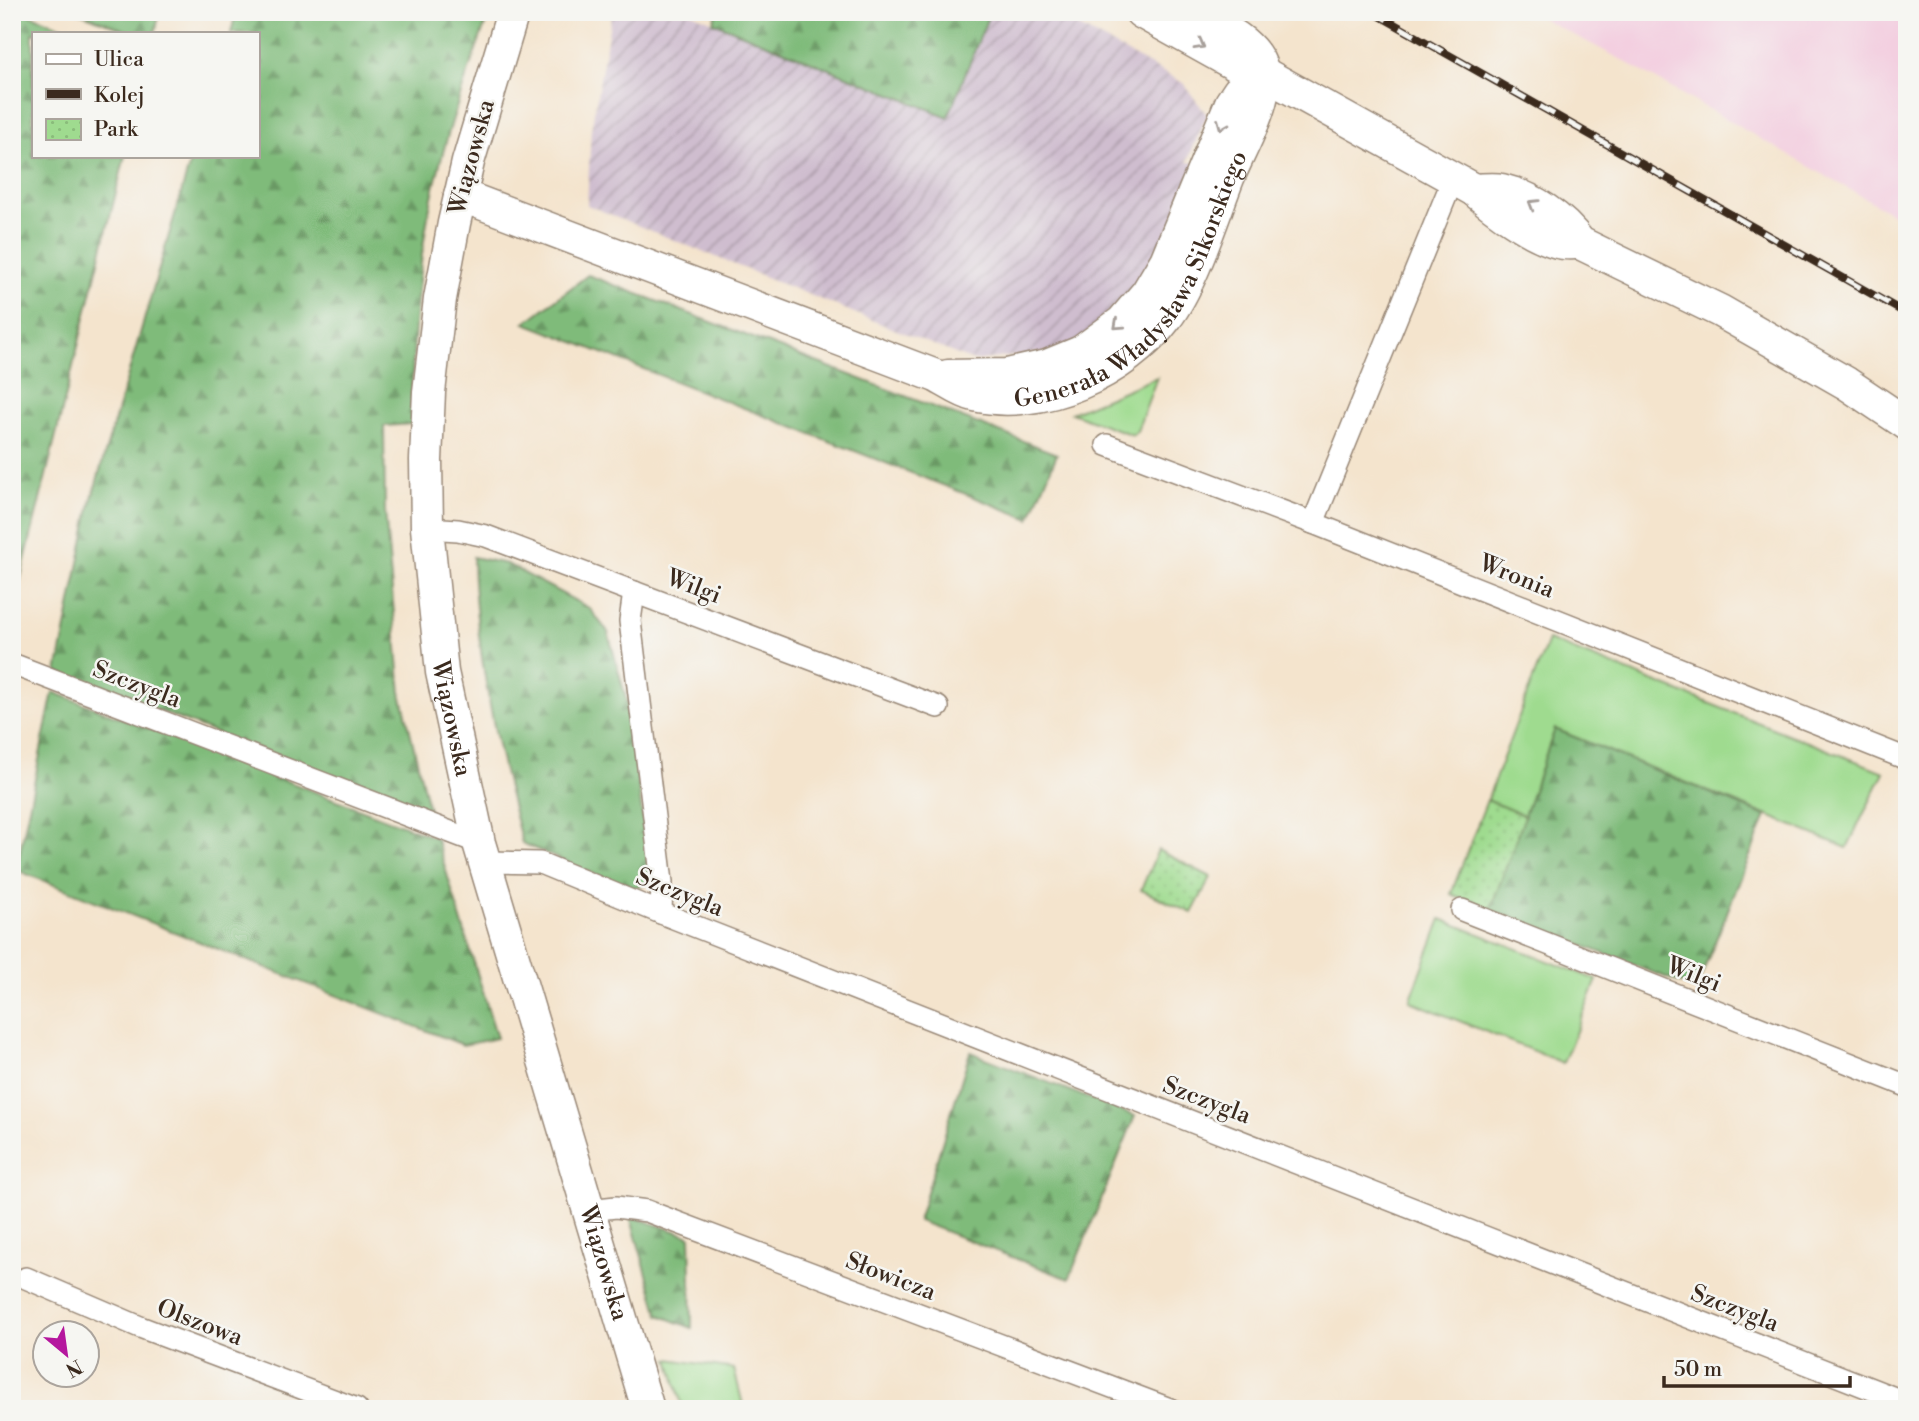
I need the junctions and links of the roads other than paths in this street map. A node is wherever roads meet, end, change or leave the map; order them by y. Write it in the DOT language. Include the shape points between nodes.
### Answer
graph roads {
  1 [pos="513,12"];
  2 [pos="1141,12"];
  3 [pos="1187,12"];
  4 [pos="1263,73"];
  5 [pos="1464,184"];
  6 [pos="460,195"];
  7 [pos="1907,424"];
  8 [pos="1107,445"];
  9 [pos="1313,523"];
  10 [pos="427,528"];
  11 [pos="634,592"];
  12 [pos="12,664"];
  13 [pos="938,707"];
  14 [pos="1907,759"];
  15 [pos="482,852"];
  16 [pos="1462,910"];
  17 [pos="661,913"];
  18 [pos="1907,1086"];
  19 [pos="589,1210"];
  20 [pos="26,1278"];
  21 [pos="1907,1404"];
  22 [pos="357,1409"];
  23 [pos="648,1409"];
  24 [pos="1170,1409"];
  1 -- 6 [label="main road, Wiązowska"];
  2 -- 4 [label="main road, one-way" via="1236,65"];
  3 -- 4 [label="main road" via="1244,44"];
  4 -- 5 [label="main road"];
  4 -- 6 [label="main road, Generała Władysława Sikorskiego" via="1260,107 1168,317 1143,343 1082,384 1049,395 971,394 936,376"];
  5 -- 7 [label="main road" via="1497,211 1559,243 1580,243 1720,311 1846,383"];
  5 -- 9 [label="street"];
  6 -- 10 [label="main road, Wiązowska" via="440,299 429,392"];
  8 -- 9 [label="street, Wronia"];
  9 -- 14 [label="street, Wronia"];
  10 -- 11 [label="street, Wilgi" via="486,536"];
  10 -- 15 [label="main road, Wiązowska" via="442,672"];
  11 -- 13 [label="street, Wilgi"];
  11 -- 17 [label="street" via="629,621 663,882"];
  12 -- 15 [label="street, Szczygla"];
  15 -- 17 [label="street, Szczygla" via="540,863"];
  15 -- 19 [label="main road, Wiązowska"];
  16 -- 18 [label="street, Wilgi"];
  17 -- 21 [label="street, Szczygla"];
  19 -- 23 [label="main road, Wiązowska"];
  19 -- 24 [label="street, Słowicza" via="647,1211"];
  20 -- 22 [label="street, Olszowa" via="140,1327"];
}
